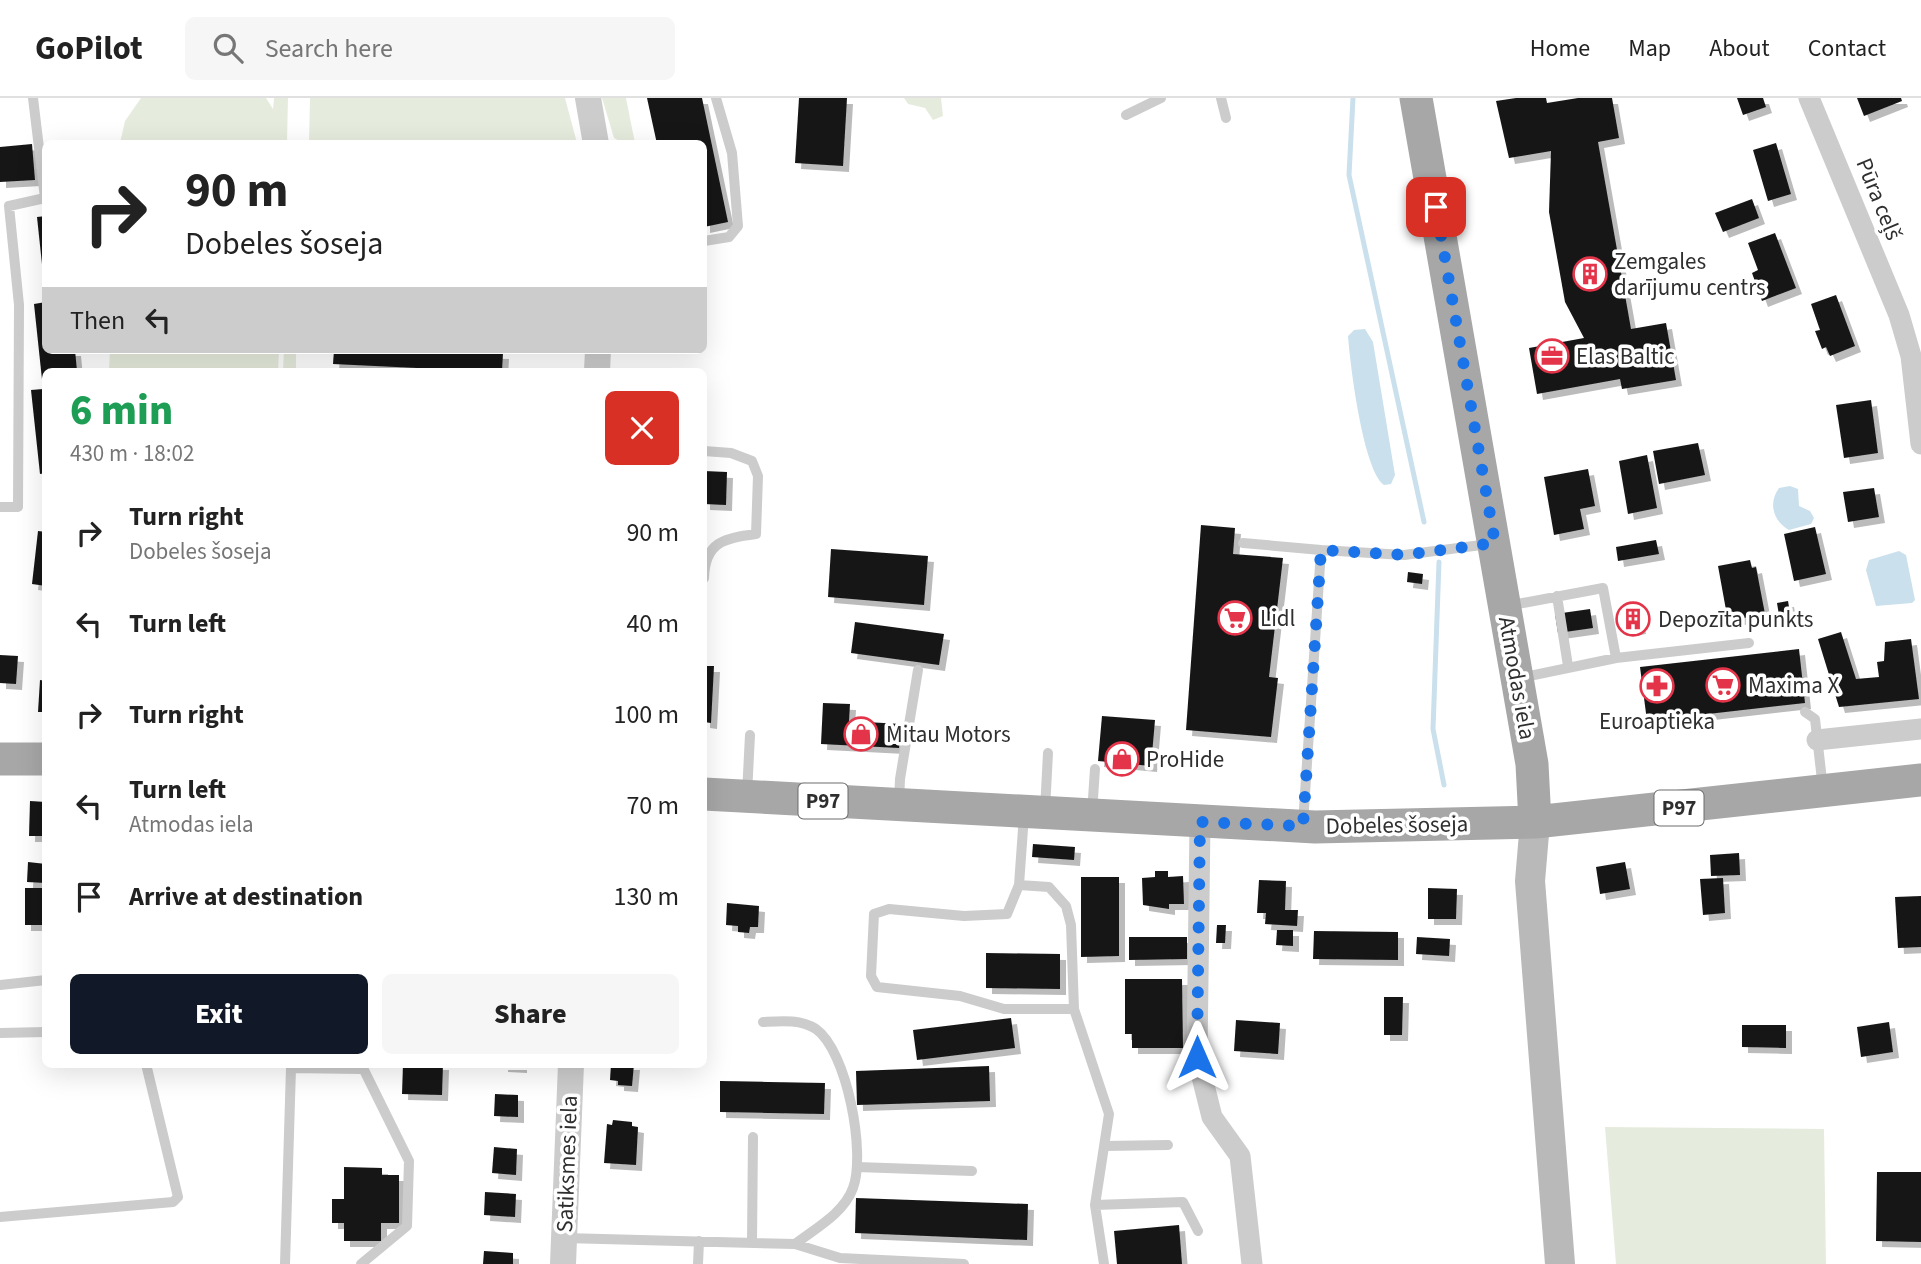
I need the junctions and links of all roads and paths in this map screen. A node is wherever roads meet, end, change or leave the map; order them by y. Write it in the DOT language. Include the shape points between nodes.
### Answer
graph roads {
  1 [pos="33,98"];
  2 [pos="589,98"];
  3 [pos="716,98"];
  4 [pos="1161,98"];
  5 [pos="1221,98"];
  6 [pos="1416,98"];
  7 [pos="1809,98"];
  8 [pos="1126,115"];
  9 [pos="1226,118"];
  10 [pos="595,140"];
  11 [pos="42,180"];
  12 [pos="42,198"];
  13 [pos="5,206"];
  14 [pos="707,241"];
  15 [pos="1916,355"];
  16 [pos="1921,444"];
  17 [pos="707,451"];
  18 [pos="0,507"];
  19 [pos="1243,543"];
  20 [pos="1495,543"];
  21 [pos="1321,550"];
  22 [pos="707,559"];
  23 [pos="1557,596"];
  24 [pos="1505,607"];
  25 [pos="1749,643"];
  26 [pos="1616,658"];
  27 [pos="1568,666"];
  28 [pos="918,670"];
  29 [pos="1517,679"];
  30 [pos="1805,712"];
  31 [pos="1921,729"];
  32 [pos="750,735"];
  33 [pos="1817,740"];
  34 [pos="1048,753"];
  35 [pos="0,759"];
  36 [pos="42,759"];
  37 [pos="1095,769"];
  38 [pos="1921,780"];
  39 [pos="1823,792"];
  40 [pos="707,794"];
  41 [pos="747,796"];
  42 [pos="899,805"];
  43 [pos="1035,813"];
  44 [pos="1091,816"];
  45 [pos="1200,822"];
  46 [pos="1535,822"];
  47 [pos="1303,826"];
  48 [pos="1019,885"];
  49 [pos="42,980"];
  50 [pos="0,985"];
  51 [pos="1074,1009"];
  52 [pos="763,1022"];
  53 [pos="42,1032"];
  54 [pos="0,1033"];
  55 [pos="147,1068"];
  56 [pos="291,1068"];
  57 [pos="362,1068"];
  58 [pos="570,1068"];
  59 [pos="753,1137"];
  60 [pos="1168,1145"];
  61 [pos="1105,1146"];
  62 [pos="856,1167"];
  63 [pos="972,1171"];
  64 [pos="1095,1205"];
  65 [pos="0,1217"];
  66 [pos="1198,1231"];
  67 [pos="564,1238"];
  68 [pos="699,1241"];
  69 [pos="752,1242"];
  70 [pos="795,1244"];
  71 [pos="285,1264"];
  72 [pos="360,1264"];
  73 [pos="563,1264"];
  74 [pos="698,1264"];
  75 [pos="964,1264"];
  76 [pos="1104,1264"];
  77 [pos="1252,1264"];
  78 [pos="1560,1264"];
  1 -- 11 [label="lane"];
  2 -- 10 [label="street"];
  3 -- 14 [label="lane" via="732,153 738,226 729,237"];
  4 -- 8 [label="lane"];
  5 -- 9 [label="lane"];
  6 -- 20 [label="main road, Atmodas iela"];
  7 -- 15 [label="street, Pūra ceļš"];
  12 -- 13 [label="lane"];
  13 -- 18 [label="lane" via="19,305 18,507"];
  15 -- 16 [label="street, Pūra ceļš"];
  17 -- 22 [label="lane" via="751,461 758,476 756,534 721,542"];
  19 -- 21 [label="lane"];
  20 -- 21 [label="lane" via="1404,555"];
  20 -- 24 [label="main road, Atmodas iela"];
  21 -- 47 [label="lane"];
  23 -- 24 [label="lane"];
  23 -- 26 [label="lane" via="1603,588"];
  23 -- 27 [label="lane"];
  24 -- 29 [label="main road, Atmodas iela"];
  25 -- 26 [label="lane"];
  26 -- 27 [label="lane"];
  27 -- 29 [label="lane"];
  28 -- 42 [label="lane"];
  29 -- 46 [label="main road, Atmodas iela" via="1532,764"];
  30 -- 33 [label="lane" via="1815,719"];
  31 -- 33 [label="street"];
  32 -- 41 [label="lane"];
  33 -- 39 [label="lane"];
  34 -- 43 [label="lane"];
  35 -- 36 [label="main road"];
  37 -- 44 [label="lane"];
  38 -- 39 [label="main road, Dobeles šoseja / P97"];
  39 -- 46 [label="main road, Dobeles šoseja / P97"];
  40 -- 41 [label="main road, Dobeles šoseja / P97"];
  41 -- 42 [label="main road, Dobeles šoseja / P97"];
  42 -- 43 [label="main road, Dobeles šoseja / P97"];
  43 -- 44 [label="main road, Dobeles šoseja / P97"];
  43 -- 48 [label="lane"];
  44 -- 45 [label="main road, Dobeles šoseja / P97"];
  45 -- 47 [label="main road, Dobeles šoseja / P97"];
  45 -- 77 [label="street" via="1205,1018 1197,1057 1212,1116 1240,1156"];
  46 -- 47 [label="main road, Dobeles šoseja / P97"];
  46 -- 78 [label="main road, Atmodas iela" via="1530,881"];
  48 -- 51 [label="lane" via="1049,887 1066,906 1072,925"];
  48 -- 51 [label="lane" via="1007,914 964,916 889,908 874,914 871,976 877,987 960,996 1004,1009"];
  49 -- 50 [label="lane"];
  51 -- 61 [label="lane" via="1109,1114"];
  52 -- 62 [label="lane" via="795,1021 817,1030 828,1046 848,1091 857,1131"];
  53 -- 54 [label="lane"];
  55 -- 65 [label="lane" via="178,1197 173,1202"];
  56 -- 71 [label="lane"];
  57 -- 72 [label="lane" via="409,1161 407,1226"];
  58 -- 67 [label="street, Satiksmes iela"];
  59 -- 69 [label="lane"];
  60 -- 61 [label="lane"];
  61 -- 64 [label="lane"];
  62 -- 63 [label="lane"];
  62 -- 70 [label="lane" via="853,1188 835,1213"];
  64 -- 66 [label="lane" via="1183,1202"];
  64 -- 76 [label="lane"];
  67 -- 68 [label="lane"];
  67 -- 73 [label="street, Satiksmes iela"];
  68 -- 69 [label="lane"];
  68 -- 74 [label="lane"];
  69 -- 70 [label="lane"];
  70 -- 75 [label="lane" via="840,1258"];
}
